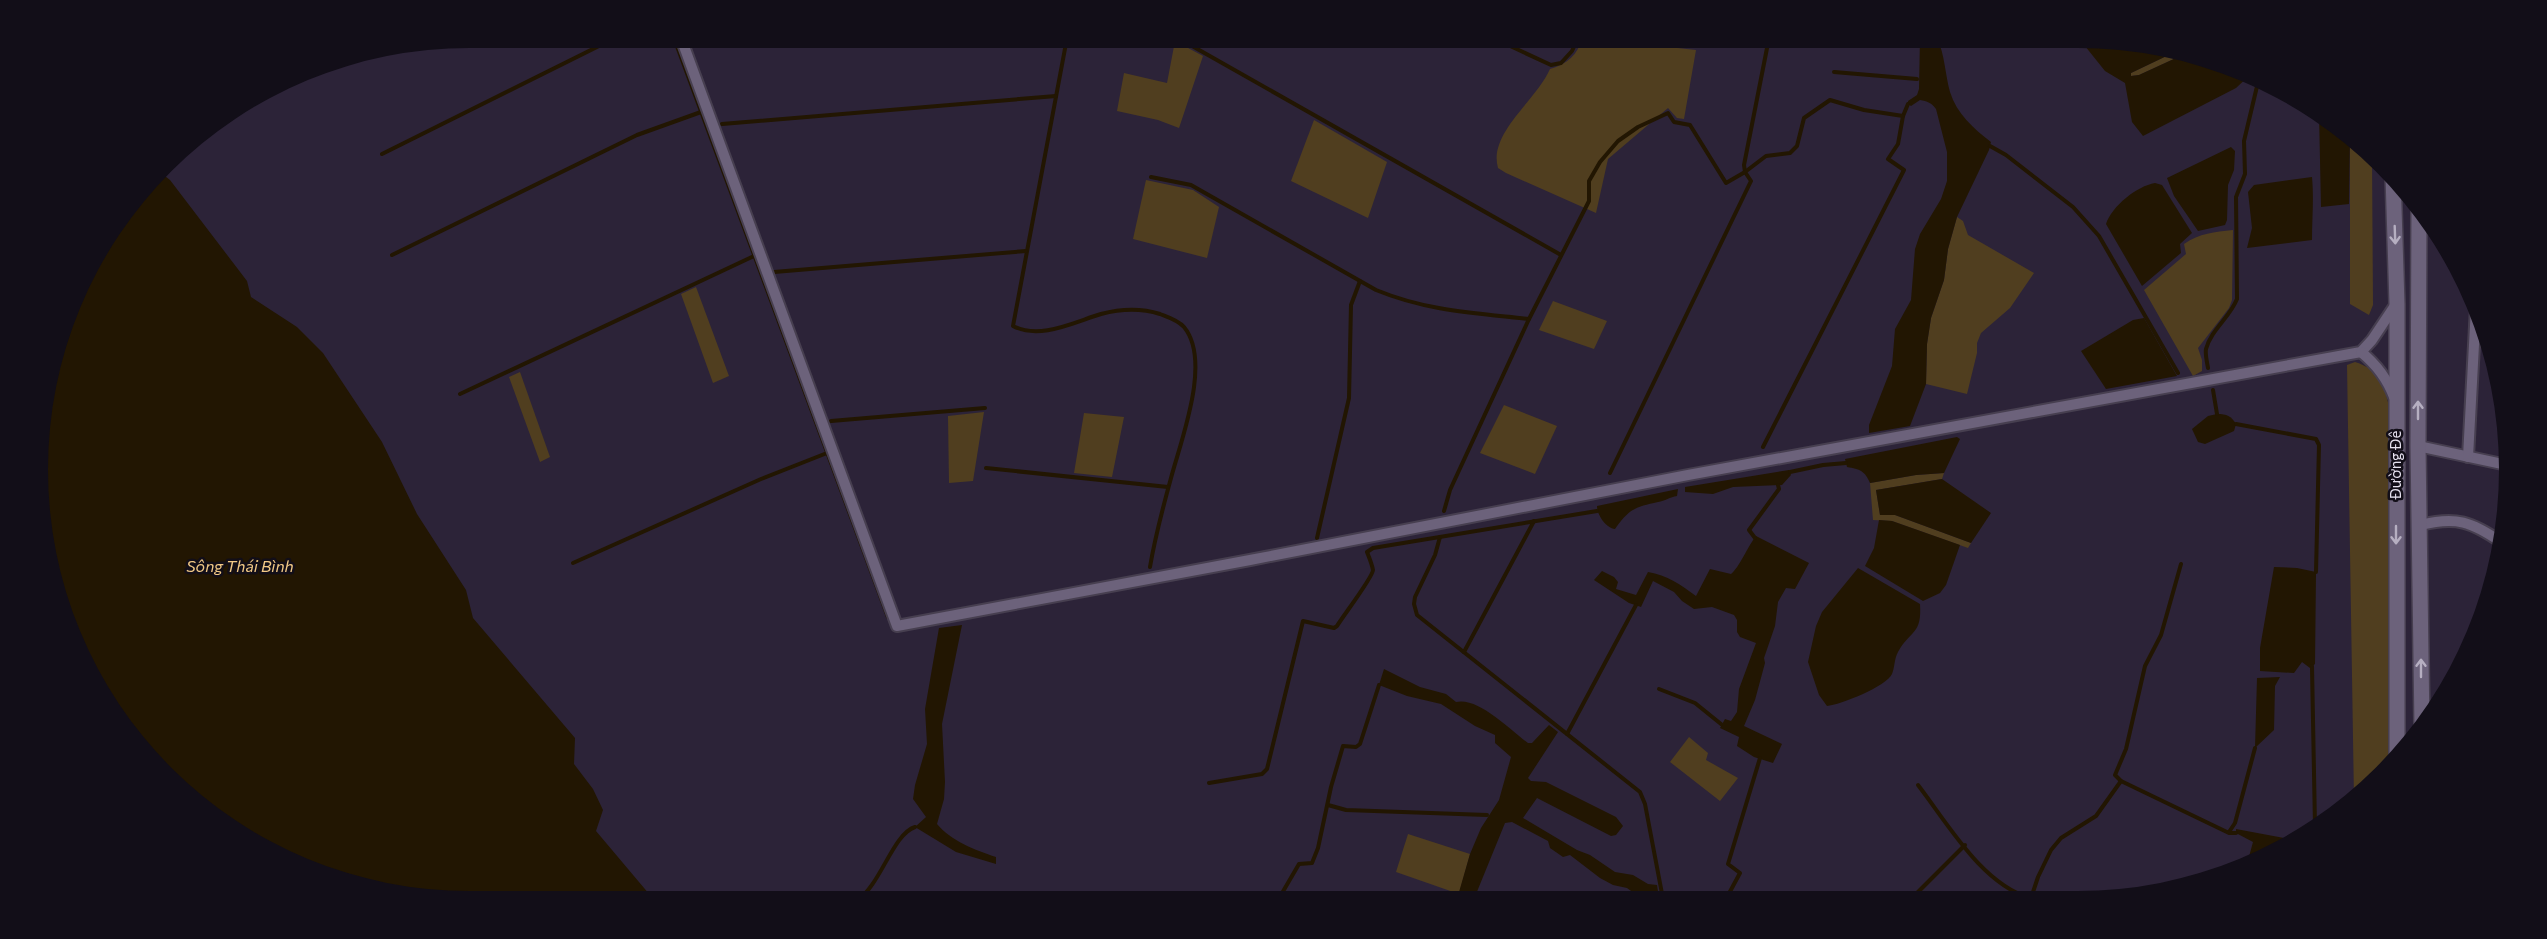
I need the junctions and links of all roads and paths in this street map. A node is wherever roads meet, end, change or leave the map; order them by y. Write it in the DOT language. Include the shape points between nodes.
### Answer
graph roads {
  1 [pos="685,48"];
  2 [pos="2394,192"];
  3 [pos="2395,194"];
  4 [pos="2394,200"];
  5 [pos="2419,223"];
  6 [pos="2397,304"];
  7 [pos="2480,342"];
  8 [pos="2361,352"];
  9 [pos="2395,399"];
  10 [pos="2418,446"];
  11 [pos="2468,457"];
  12 [pos="2499,463"];
  13 [pos="2421,525"];
  14 [pos="2493,537"];
  15 [pos="2422,712"];
  16 [pos="2397,744"];
  1 -- 8 [label="street" via="897,626"];
  2 -- 4 [label="street, Đường Đê"];
  3 -- 4 [label="street"];
  4 -- 6 [label="street, Đường Đê, one-way"];
  10 -- 5 [label="street, Đường Đê, one-way"];
  6 -- 8 [label="street"];
  6 -- 9 [label="street, Đường Đê"];
  7 -- 11 [label="street"];
  8 -- 9 [label="street" via="2375,363"];
  9 -- 16 [label="street, Đường Đê, one-way"];
  10 -- 11 [label="street"];
  10 -- 13 [label="street, Đường Đê"];
  11 -- 12 [label="street"];
  13 -- 14 [label="street" via="2456,520"];
  15 -- 13 [label="street, Đường Đê, one-way"];
}
